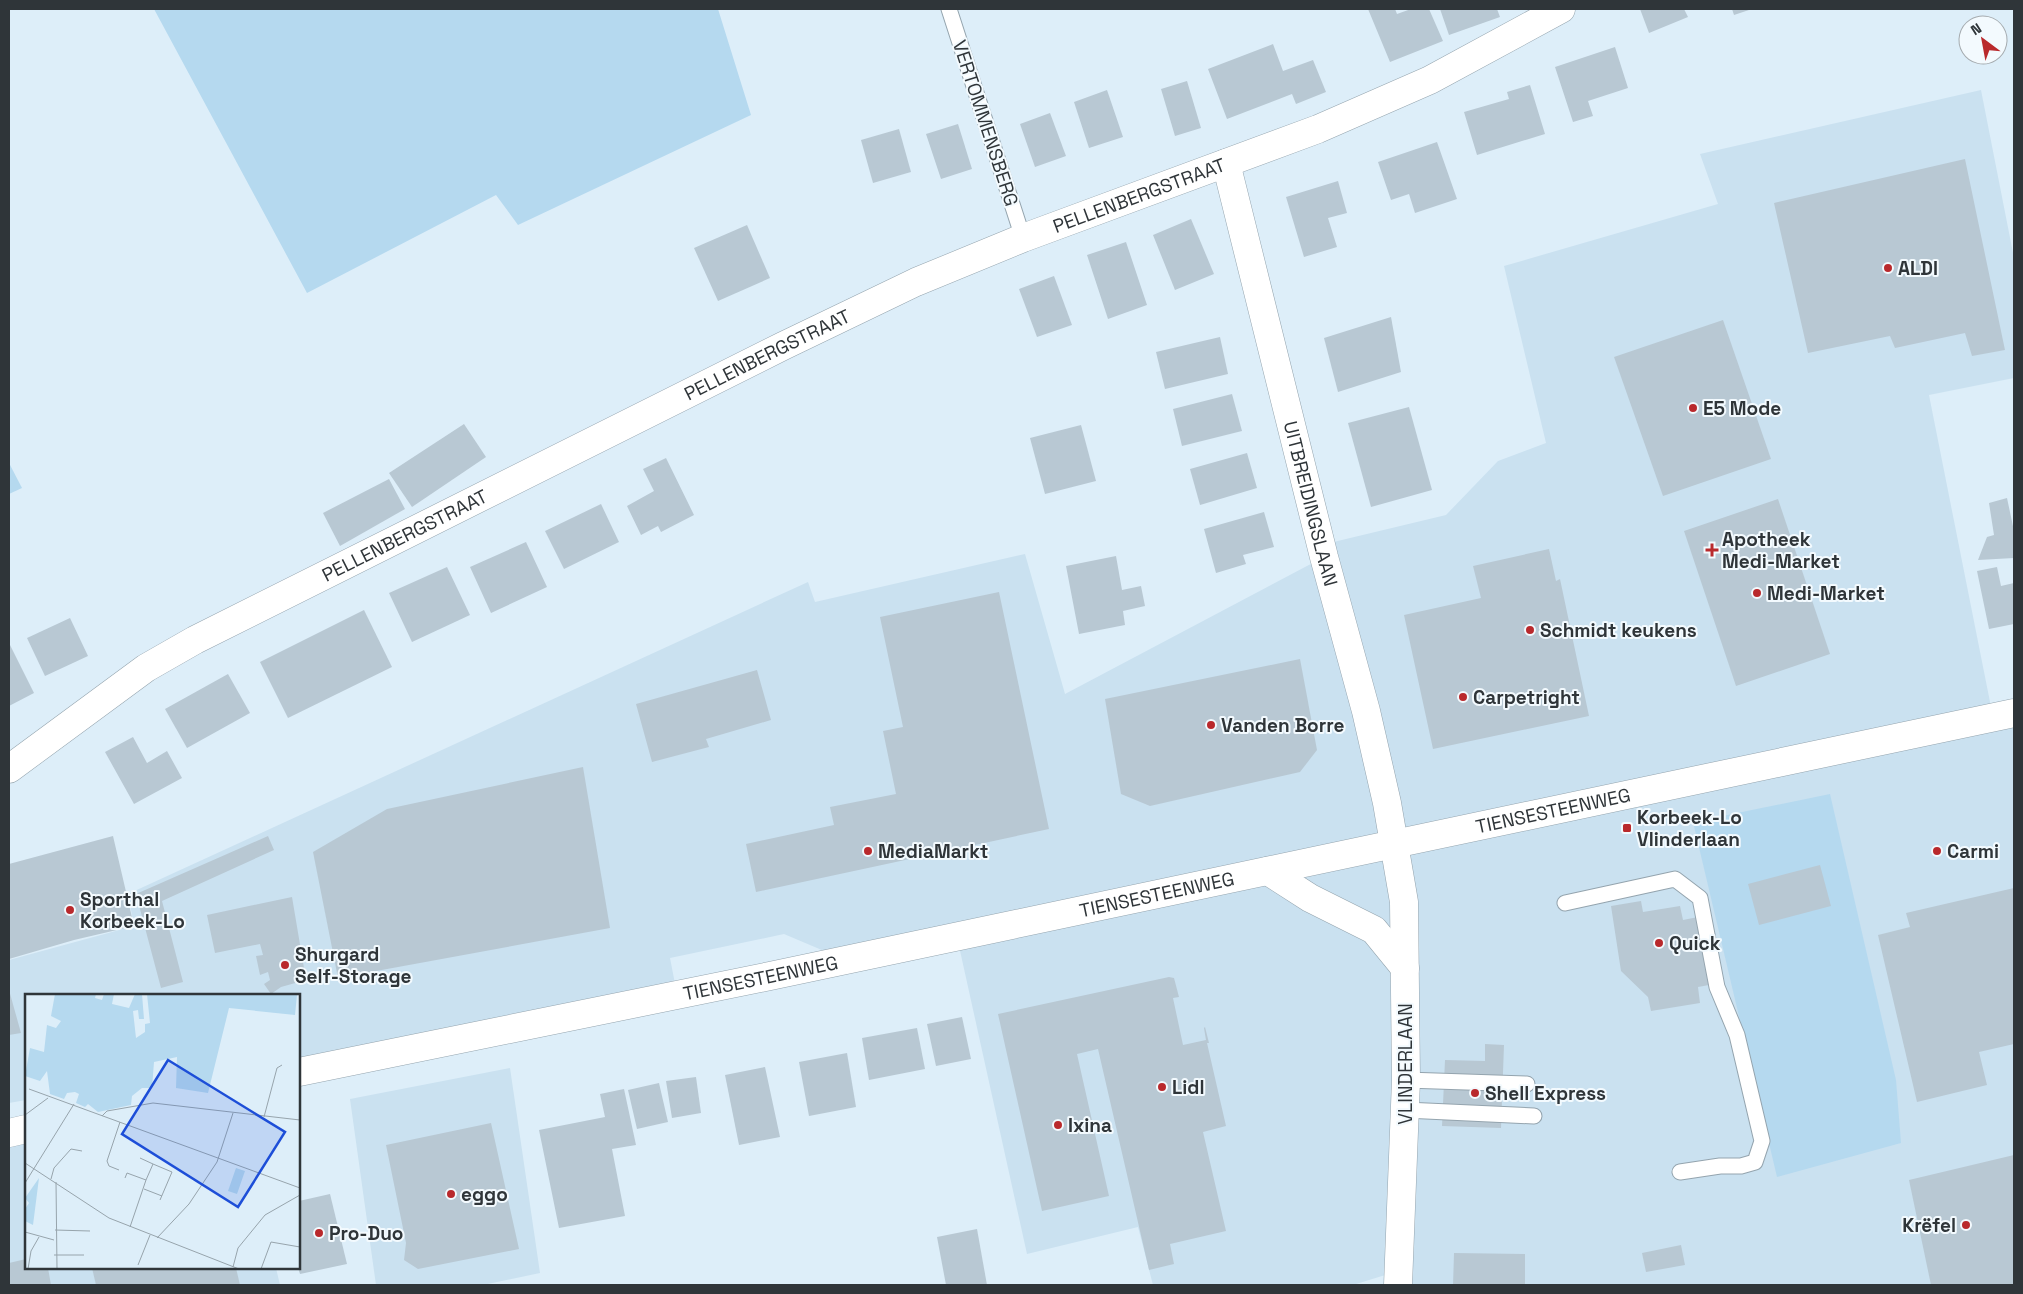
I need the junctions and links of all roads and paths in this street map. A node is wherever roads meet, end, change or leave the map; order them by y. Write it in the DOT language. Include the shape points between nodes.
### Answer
graph roads {
  1 [pos="950,9"];
  2 [pos="1561,9"];
  3 [pos="1226,163"];
  4 [pos="1023,238"];
  5 [pos="2014,713"];
  6 [pos="9,769"];
  7 [pos="1394,844"];
  8 [pos="1268,871"];
  9 [pos="1565,902"];
  10 [pos="1404,968"];
  11 [pos="300,1072"];
  12 [pos="1406,1080"];
  13 [pos="1527,1084"];
  14 [pos="1405,1110"];
  15 [pos="1534,1116"];
  16 [pos="25,1129"];
  17 [pos="9,1133"];
  18 [pos="1680,1172"];
  19 [pos="1398,1285"];
  1 -- 4 [label="lane, VERTOMMENSBERG"];
  2 -- 3 [label="street, PELLENBERGSTRAAT" via="1430,80 1318,129"];
  3 -- 4 [label="street, PELLENBERGSTRAAT"];
  3 -- 7 [label="street, UITBREIDINGSLAAN" via="1324,557 1366,711"];
  4 -- 6 [label="street, PELLENBERGSTRAAT" via="916,282 783,346 195,640 146,668"];
  5 -- 7 [label="street, TIENSESTEENWEG"];
  7 -- 8 [label="street, TIENSESTEENWEG"];
  7 -- 10 [label="street, VLINDERLAAN" via="1404,902"];
  8 -- 10 [label="street" via="1310,898 1374,930"];
  8 -- 11 [label="street, TIENSESTEENWEG"];
  9 -- 18 [label="lane" via="1675,879 1700,898 1717,987 1737,1035 1762,1141 1755,1162"];
  10 -- 12 [label="street, VLINDERLAAN"];
  12 -- 13 [label="lane"];
  12 -- 14 [label="street, VLINDERLAAN"];
  14 -- 15 [label="lane"];
  14 -- 19 [label="street, VLINDERLAAN"];
  16 -- 17 [label="street"];
}
